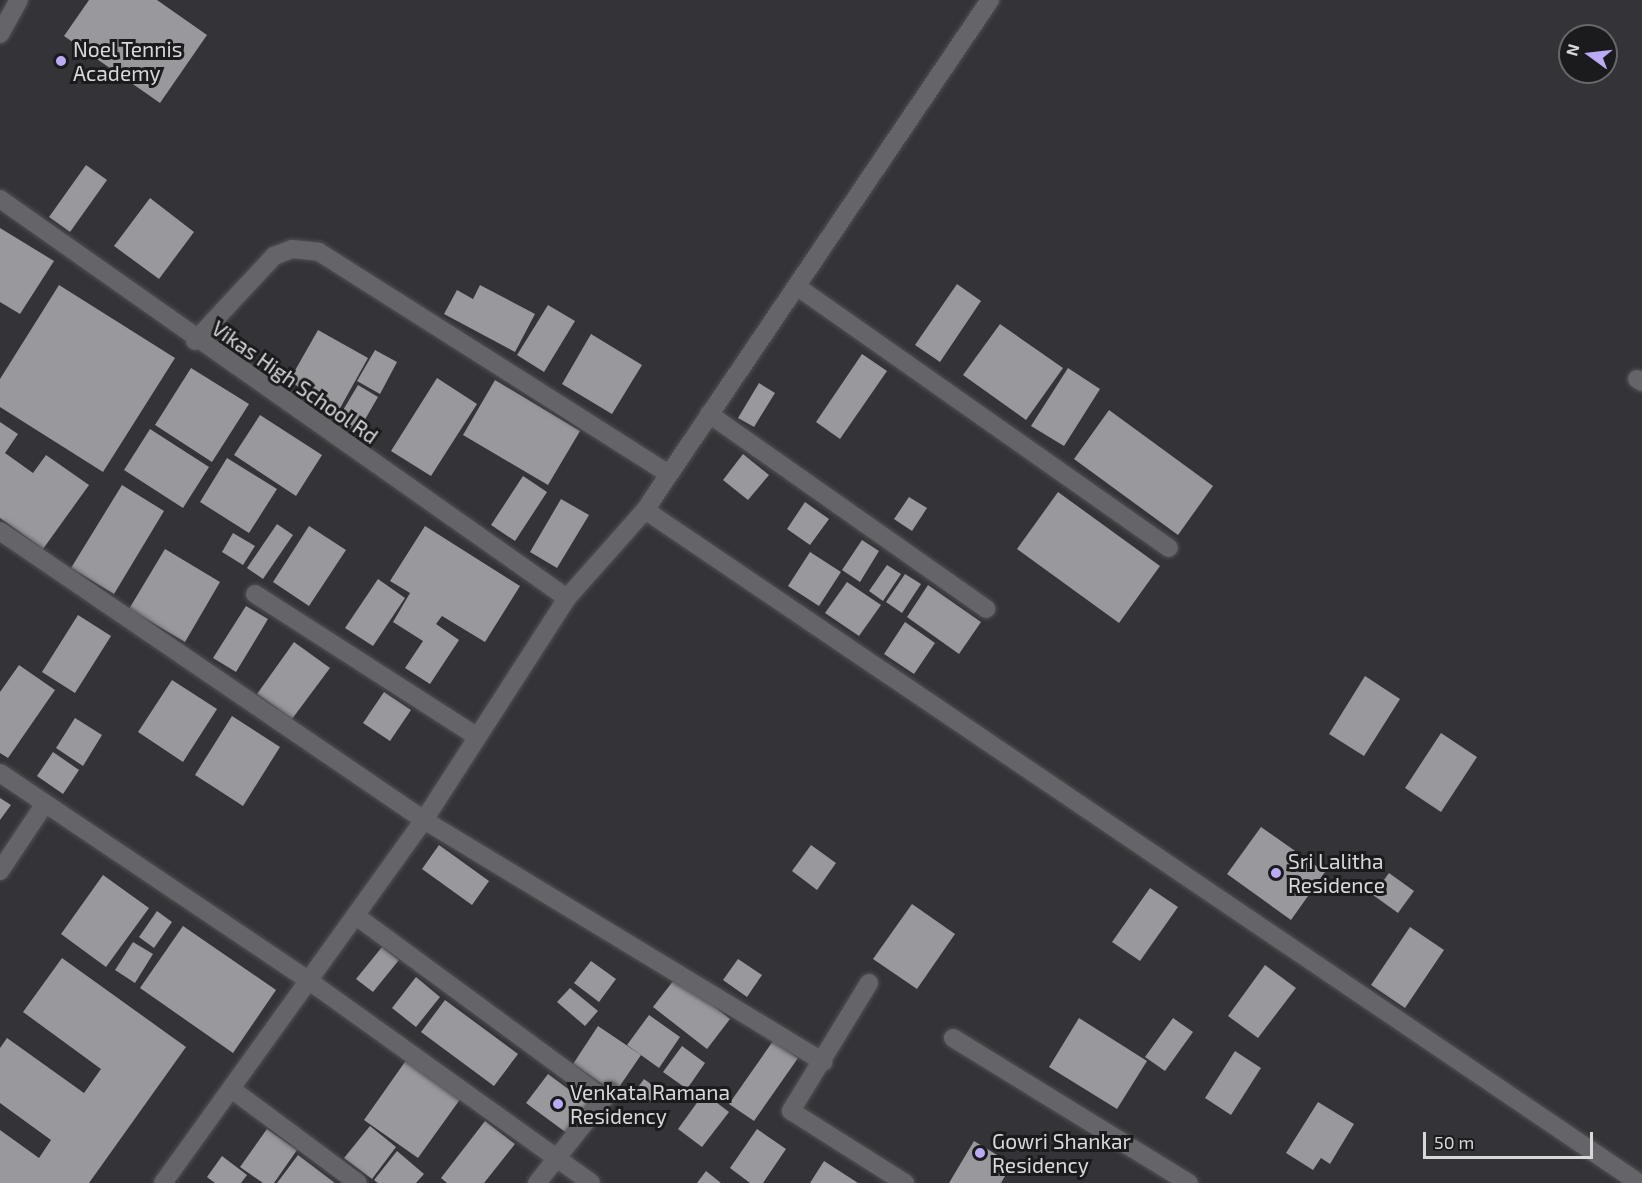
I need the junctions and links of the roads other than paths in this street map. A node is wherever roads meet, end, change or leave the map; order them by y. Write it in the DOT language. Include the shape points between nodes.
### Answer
graph roads {
  1 [pos="990,0"];
  2 [pos="22,1"];
  3 [pos="0,34"];
  4 [pos="0,199"];
  5 [pos="798,288"];
  6 [pos="195,341"];
  7 [pos="710,414"];
  8 [pos="667,473"];
  9 [pos="645,510"];
  10 [pos="0,531"];
  11 [pos="1169,548"];
  12 [pos="255,594"];
  13 [pos="567,598"];
  14 [pos="986,609"];
  15 [pos="476,736"];
  16 [pos="0,773"];
  17 [pos="44,805"];
  18 [pos="424,820"];
  19 [pos="0,871"];
  20 [pos="356,916"];
  21 [pos="312,983"];
  22 [pos="869,983"];
  23 [pos="953,1038"];
  24 [pos="824,1062"];
  25 [pos="234,1091"];
  26 [pos="554,1159"];
  27 [pos="164,1183"];
  28 [pos="358,1183"];
  29 [pos="537,1183"];
  30 [pos="591,1183"];
  31 [pos="905,1183"];
  32 [pos="1189,1183"];
  33 [pos="1639,1183"];
  1 -- 5 [label="street"];
  2 -- 3 [label="street"];
  4 -- 6 [label="street, Vikas High School Rd"];
  5 -- 7 [label="street"];
  5 -- 11 [label="street"];
  6 -- 8 [label="street" via="274,256 292,249 319,252"];
  6 -- 13 [label="street, Vikas High School Rd"];
  7 -- 8 [label="street"];
  7 -- 14 [label="street"];
  8 -- 9 [label="street"];
  9 -- 13 [label="street"];
  9 -- 33 [label="street"];
  10 -- 18 [label="street"];
  12 -- 15 [label="street"];
  13 -- 15 [label="street"];
  15 -- 18 [label="street"];
  16 -- 17 [label="street"];
  17 -- 19 [label="street"];
  17 -- 21 [label="street"];
  18 -- 20 [label="street"];
  18 -- 24 [label="street"];
  20 -- 21 [label="street"];
  20 -- 26 [label="street" via="607,1095"];
  21 -- 25 [label="street"];
  21 -- 26 [label="street"];
  22 -- 24 [label="street"];
  23 -- 32 [label="street"];
  24 -- 31 [label="street" via="791,1111"];
  25 -- 27 [label="street"];
  25 -- 28 [label="street"];
  26 -- 29 [label="street"];
  26 -- 30 [label="street"];
}
